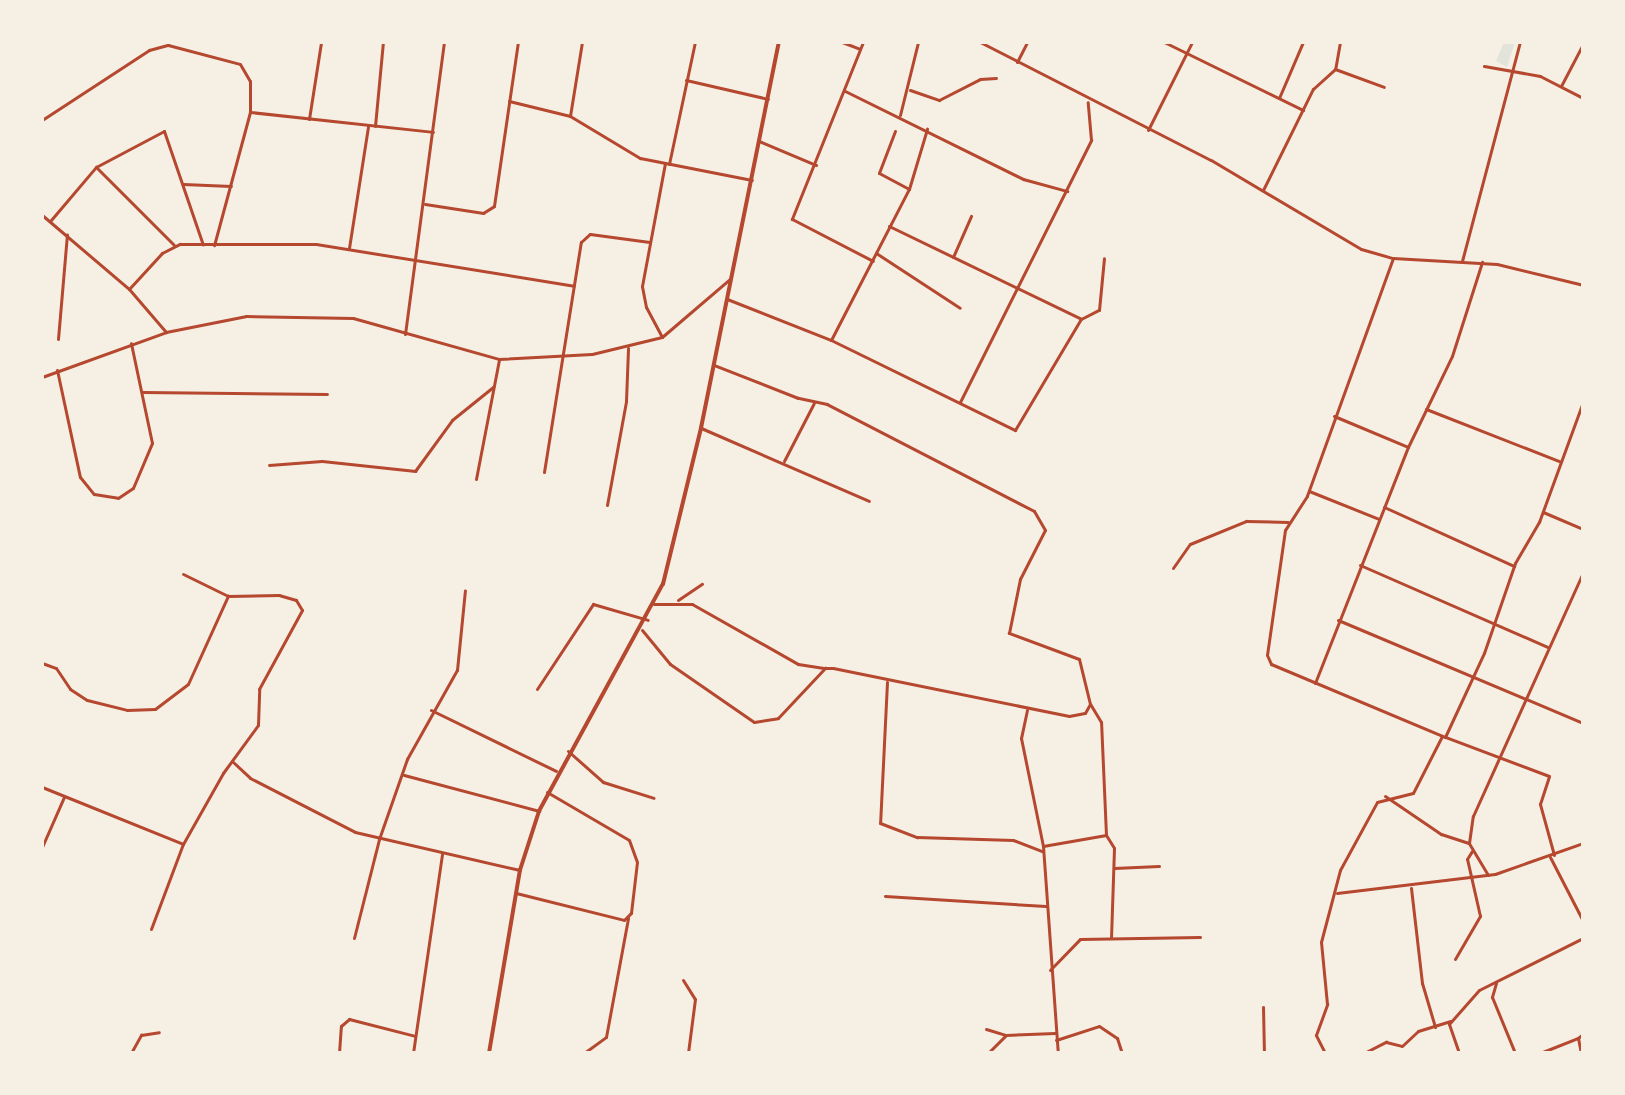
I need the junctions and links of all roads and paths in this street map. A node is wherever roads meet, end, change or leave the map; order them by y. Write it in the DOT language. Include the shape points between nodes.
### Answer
graph roads {
  1 [pos="321,42"];
  2 [pos="383,42"];
  3 [pos="444,42"];
  4 [pos="518,42"];
  5 [pos="582,42"];
  6 [pos="695,42"];
  7 [pos="779,42"];
  8 [pos="842,42"];
  9 [pos="862,42"];
  10 [pos="918,42"];
  11 [pos="980,42"];
  12 [pos="1027,42"];
  13 [pos="1164,42"];
  14 [pos="1192,42"];
  15 [pos="1303,42"];
  16 [pos="1340,42"];
  17 [pos="1520,42"];
  18 [pos="167,44"];
  19 [pos="1583,44"];
  20 [pos="860,49"];
  21 [pos="1186,54"];
  22 [pos="1017,62"];
  23 [pos="1484,66"];
  24 [pos="1335,69"];
  25 [pos="1509,71"];
  26 [pos="996,78"];
  27 [pos="686,80"];
  28 [pos="1561,86"];
  29 [pos="1384,87"];
  30 [pos="910,90"];
  31 [pos="844,91"];
  32 [pos="1279,98"];
  33 [pos="1583,98"];
  34 [pos="768,99"];
  35 [pos="509,101"];
  36 [pos="1088,102"];
  37 [pos="1303,110"];
  38 [pos="250,112"];
  39 [pos="900,115"];
  40 [pos="570,116"];
  41 [pos="309,119"];
  42 [pos="42,120"];
  43 [pos="368,125"];
  44 [pos="375,126"];
  45 [pos="927,129"];
  46 [pos="895,130"];
  47 [pos="1148,130"];
  48 [pos="433,132"];
  49 [pos="759,141"];
  50 [pos="667,164"];
  51 [pos="816,165"];
  52 [pos="96,167"];
  53 [pos="752,180"];
  54 [pos="183,184"];
  55 [pos="231,186"];
  56 [pos="909,189"];
  57 [pos="1263,190"];
  58 [pos="1067,191"];
  59 [pos="425,204"];
  60 [pos="42,215"];
  61 [pos="971,216"];
  62 [pos="51,220"];
  63 [pos="889,226"];
  64 [pos="67,234"];
  65 [pos="649,242"];
  66 [pos="202,245"];
  67 [pos="214,245"];
  68 [pos="174,246"];
  69 [pos="349,248"];
  70 [pos="876,253"];
  71 [pos="953,257"];
  72 [pos="1104,258"];
  73 [pos="1393,258"];
  74 [pos="419,260"];
  75 [pos="873,261"];
  76 [pos="1462,261"];
  77 [pos="1482,262"];
  78 [pos="731,278"];
  79 [pos="1583,285"];
  80 [pos="574,286"];
  81 [pos="1015,287"];
  82 [pos="129,289"];
  83 [pos="727,300"];
  84 [pos="960,308"];
  85 [pos="1081,319"];
  86 [pos="166,332"];
  87 [pos="405,333"];
  88 [pos="662,337"];
  89 [pos="58,339"];
  90 [pos="831,340"];
  91 [pos="131,343"];
  92 [pos="628,348"];
  93 [pos="560,358"];
  94 [pos="499,359"];
  95 [pos="714,365"];
  96 [pos="57,370"];
  97 [pos="42,377"];
  98 [pos="493,387"];
  99 [pos="143,392"];
  100 [pos="327,394"];
  101 [pos="960,402"];
  102 [pos="1583,402"];
  103 [pos="814,403"];
  104 [pos="1426,408"];
  105 [pos="1581,413"];
  106 [pos="1334,416"];
  107 [pos="701,428"];
  108 [pos="1408,447"];
  109 [pos="784,461"];
  110 [pos="1559,461"];
  111 [pos="268,465"];
  112 [pos="544,472"];
  113 [pos="476,478"];
  114 [pos="1309,491"];
  115 [pos="869,501"];
  116 [pos="607,505"];
  117 [pos="1384,507"];
  118 [pos="1544,512"];
  119 [pos="1379,519"];
  120 [pos="1288,522"];
  121 [pos="1583,529"];
  122 [pos="1360,565"];
  123 [pos="1514,566"];
  124 [pos="1173,568"];
  125 [pos="1583,572"];
  126 [pos="183,574"];
  127 [pos="702,584"];
  128 [pos="465,590"];
  129 [pos="1577,590"];
  130 [pos="1583,592"];
  131 [pos="228,596"];
  132 [pos="676,601"];
  133 [pos="654,604"];
  134 [pos="648,620"];
  135 [pos="1338,620"];
  136 [pos="1494,623"];
  137 [pos="642,630"];
  138 [pos="1548,647"];
  139 [pos="42,663"];
  140 [pos="825,668"];
  141 [pos="1472,680"];
  142 [pos="886,682"];
  143 [pos="1315,683"];
  144 [pos="537,689"];
  145 [pos="1522,699"];
  146 [pos="1090,704"];
  147 [pos="431,710"];
  148 [pos="1028,710"];
  149 [pos="1583,723"];
  150 [pos="1444,736"];
  151 [pos="568,751"];
  152 [pos="1495,758"];
  153 [pos="233,762"];
  154 [pos="556,771"];
  155 [pos="404,775"];
  156 [pos="42,788"];
  157 [pos="547,792"];
  158 [pos="1385,796"];
  159 [pos="64,797"];
  160 [pos="654,798"];
  161 [pos="539,811"];
  162 [pos="1106,835"];
  163 [pos="379,839"];
  164 [pos="1469,843"];
  165 [pos="1583,843"];
  166 [pos="183,844"];
  167 [pos="1043,846"];
  168 [pos="42,847"];
  169 [pos="1042,851"];
  170 [pos="1472,852"];
  171 [pos="442,854"];
  172 [pos="1552,856"];
  173 [pos="1159,866"];
  174 [pos="1114,868"];
  175 [pos="520,870"];
  176 [pos="1488,875"];
  177 [pos="1470,877"];
  178 [pos="1411,888"];
  179 [pos="516,893"];
  180 [pos="1336,893"];
  181 [pos="885,897"];
  182 [pos="1046,906"];
  183 [pos="628,918"];
  184 [pos="1583,921"];
  185 [pos="151,929"];
  186 [pos="1200,936"];
  187 [pos="1111,937"];
  188 [pos="354,938"];
  189 [pos="1583,938"];
  190 [pos="1455,960"];
  191 [pos="1050,970"];
  192 [pos="683,980"];
  193 [pos="1496,981"];
  194 [pos="1263,1007"];
  195 [pos="1450,1021"];
  196 [pos="1436,1027"];
  197 [pos="986,1029"];
  198 [pos="159,1032"];
  199 [pos="1055,1033"];
  200 [pos="1583,1034"];
  201 [pos="1006,1035"];
  202 [pos="415,1036"];
  203 [pos="1578,1038"];
  204 [pos="1056,1040"];
  205 [pos="413,1052"];
  206 [pos="131,1053"];
  207 [pos="339,1053"];
  208 [pos="421,1053"];
  209 [pos="489,1053"];
  210 [pos="584,1053"];
  211 [pos="688,1053"];
  212 [pos="988,1053"];
  213 [pos="1058,1053"];
  214 [pos="1122,1053"];
  215 [pos="1264,1053"];
  216 [pos="1325,1053"];
  217 [pos="1364,1053"];
  218 [pos="1460,1053"];
  219 [pos="1515,1053"];
  220 [pos="1540,1053"];
  221 [pos="1581,1053"];
  1 -- 41 [label="street"];
  2 -- 44 [label="street"];
  3 -- 48 [label="street"];
  4 -- 35 [label="street"];
  5 -- 40 [label="street"];
  6 -- 27 [label="street"];
  7 -- 34 [label="main road"];
  8 -- 20 [label="street"];
  9 -- 20 [label="street"];
  10 -- 30 [label="street"];
  11 -- 22 [label="street"];
  12 -- 22 [label="street"];
  13 -- 21 [label="street"];
  14 -- 21 [label="street"];
  15 -- 32 [label="street"];
  16 -- 24 [label="street"];
  17 -- 25 [label="street"];
  18 -- 38 [label="street" via="240,64 250,81"];
  18 -- 42 [label="street" via="116,69"];
  19 -- 28 [label="street"];
  20 -- 31 [label="street"];
  21 -- 32 [label="street"];
  21 -- 47 [label="street"];
  22 -- 36 [label="street"];
  23 -- 25 [label="street"];
  24 -- 29 [label="street"];
  24 -- 37 [label="street" via="1313,89"];
  25 -- 28 [label="street"];
  25 -- 76 [label="street"];
  26 -- 30 [label="street" via="980,79 939,100"];
  27 -- 34 [label="street"];
  27 -- 50 [label="street"];
  28 -- 33 [label="street"];
  30 -- 39 [label="street"];
  31 -- 39 [label="street"];
  31 -- 51 [label="street"];
  32 -- 37 [label="street"];
  34 -- 49 [label="main road"];
  35 -- 40 [label="street"];
  35 -- 59 [label="street" via="490,211"];
  36 -- 47 [label="street"];
  36 -- 58 [label="street" via="1091,140"];
  37 -- 57 [label="street"];
  38 -- 41 [label="street"];
  38 -- 55 [label="street"];
  39 -- 45 [label="street"];
  40 -- 50 [label="street" via="624,151"];
  41 -- 43 [label="street"];
  43 -- 44 [label="street"];
  43 -- 69 [label="street"];
  44 -- 48 [label="street"];
  45 -- 56 [label="street"];
  45 -- 58 [label="street" via="1023,179"];
  46 -- 56 [label="street" via="879,173"];
  47 -- 57 [label="street"];
  48 -- 59 [label="street"];
  49 -- 51 [label="street"];
  49 -- 53 [label="main road"];
  50 -- 53 [label="street"];
  50 -- 65 [label="street"];
  51 -- 75 [label="street" via="792,219"];
  52 -- 54 [label="street" via="164,131"];
  52 -- 62 [label="street" via="72,189"];
  52 -- 68 [label="street"];
  53 -- 78 [label="main road"];
  54 -- 55 [label="street"];
  54 -- 66 [label="street"];
  55 -- 67 [label="street"];
  56 -- 63 [label="street"];
  57 -- 73 [label="street" via="1361,249"];
  58 -- 81 [label="street"];
  59 -- 74 [label="street"];
  60 -- 62 [label="street"];
  61 -- 71 [label="street"];
  62 -- 64 [label="street"];
  63 -- 70 [label="street"];
  63 -- 71 [label="street"];
  64 -- 82 [label="street"];
  64 -- 89 [label="street"];
  65 -- 80 [label="street" via="584,237"];
  65 -- 88 [label="street" via="643,298"];
  66 -- 67 [label="street"];
  66 -- 68 [label="street"];
  67 -- 69 [label="street"];
  68 -- 82 [label="street"];
  69 -- 74 [label="street"];
  70 -- 75 [label="street"];
  70 -- 84 [label="street"];
  71 -- 81 [label="street"];
  72 -- 85 [label="street" via="1099,310"];
  73 -- 76 [label="street"];
  73 -- 106 [label="street"];
  74 -- 80 [label="street"];
  74 -- 87 [label="street"];
  75 -- 90 [label="street"];
  76 -- 77 [label="street"];
  77 -- 79 [label="street"];
  77 -- 104 [label="street" via="1452,356"];
  78 -- 83 [label="main road"];
  78 -- 88 [label="street"];
  80 -- 93 [label="street"];
  81 -- 85 [label="street"];
  81 -- 101 [label="street"];
  82 -- 86 [label="street"];
  83 -- 90 [label="street"];
  83 -- 95 [label="main road"];
  85 -- 101 [label="street" via="1020,427 1006,428"];
  86 -- 87 [label="street" via="246,316 328,313"];
  86 -- 91 [label="street"];
  87 -- 94 [label="street"];
  88 -- 92 [label="street"];
  90 -- 101 [label="street"];
  91 -- 96 [label="street"];
  91 -- 99 [label="street"];
  92 -- 93 [label="street"];
  92 -- 116 [label="street" via="626,401"];
  93 -- 94 [label="street"];
  93 -- 112 [label="street"];
  94 -- 98 [label="street"];
  95 -- 103 [label="street"];
  95 -- 107 [label="main road"];
  96 -- 97 [label="street"];
  96 -- 99 [label="street" via="80,477 102,496 118,498 132,488 151,448"];
  98 -- 111 [label="street" via="452,420 415,471 322,461"];
  98 -- 113 [label="street"];
  99 -- 100 [label="street"];
  102 -- 105 [label="street"];
  103 -- 109 [label="street"];
  103 -- 146 [label="street" via="827,404 946,461 1034,511 1045,530 1020,579 1010,633 1079,659"];
  104 -- 108 [label="street"];
  104 -- 110 [label="street"];
  105 -- 110 [label="street"];
  106 -- 108 [label="street"];
  106 -- 114 [label="street"];
  107 -- 109 [label="street"];
  107 -- 133 [label="main road"];
  108 -- 117 [label="street"];
  109 -- 115 [label="street"];
  110 -- 118 [label="street"];
  114 -- 119 [label="street"];
  114 -- 120 [label="street"];
  117 -- 119 [label="street"];
  117 -- 123 [label="street"];
  118 -- 121 [label="street"];
  118 -- 123 [label="street"];
  119 -- 122 [label="street"];
  120 -- 124 [label="street" via="1246,521 1190,544"];
  120 -- 143 [label="street" via="1268,660"];
  122 -- 135 [label="street"];
  122 -- 136 [label="street"];
  123 -- 136 [label="street"];
  125 -- 129 [label="street"];
  126 -- 131 [label="street"];
  127 -- 132 [label="street"];
  128 -- 147 [label="street" via="457,669"];
  129 -- 130 [label="street"];
  129 -- 138 [label="street"];
  131 -- 139 [label="street" via="188,684 155,709 127,710 87,700 70,689 56,668"];
  131 -- 153 [label="street" via="279,595 296,600 302,610 259,689 258,725"];
  132 -- 133 [label="street"];
  132 -- 140 [label="street" via="723,620 798,664"];
  133 -- 134 [label="main road"];
  134 -- 137 [label="main road"];
  134 -- 144 [label="street" via="593,604"];
  135 -- 141 [label="street"];
  135 -- 143 [label="street"];
  136 -- 138 [label="street"];
  136 -- 141 [label="street"];
  137 -- 140 [label="street" via="670,664 754,722 778,718"];
  137 -- 151 [label="main road"];
  138 -- 145 [label="street"];
  140 -- 142 [label="street"];
  141 -- 145 [label="street"];
  141 -- 150 [label="street"];
  142 -- 148 [label="street" via="980,696"];
  142 -- 169 [label="street" via="880,823 917,837 1013,840"];
  143 -- 150 [label="street"];
  145 -- 149 [label="street"];
  145 -- 152 [label="street"];
  146 -- 148 [label="street" via="1085,713 1069,716"];
  146 -- 162 [label="street" via="1101,722"];
  147 -- 154 [label="street"];
  147 -- 155 [label="street"];
  148 -- 167 [label="street" via="1021,738"];
  150 -- 152 [label="street"];
  150 -- 158 [label="street" via="1413,793"];
  151 -- 154 [label="main road"];
  151 -- 160 [label="street" via="603,782"];
  152 -- 164 [label="street" via="1473,816"];
  152 -- 172 [label="street" via="1549,776 1540,804"];
  153 -- 163 [label="street" via="318,817"];
  153 -- 166 [label="street"];
  154 -- 157 [label="main road"];
  155 -- 161 [label="street"];
  155 -- 163 [label="street"];
  156 -- 159 [label="street"];
  157 -- 161 [label="main road"];
  157 -- 183 [label="street" via="634,846 635,895"];
  158 -- 164 [label="street" via="1440,834"];
  158 -- 180 [label="street" via="1377,802 1345,859"];
  159 -- 166 [label="street"];
  159 -- 168 [label="street"];
  161 -- 175 [label="main road"];
  162 -- 167 [label="street"];
  162 -- 174 [label="street" via="1114,848"];
  163 -- 171 [label="street"];
  163 -- 188 [label="street"];
  164 -- 170 [label="street"];
  165 -- 172 [label="street"];
  166 -- 185 [label="street"];
  167 -- 169 [label="street"];
  169 -- 182 [label="street"];
  170 -- 176 [label="street"];
  170 -- 177 [label="street" via="1467,859"];
  171 -- 175 [label="street"];
  171 -- 202 [label="street"];
  172 -- 176 [label="street"];
  172 -- 184 [label="street"];
  173 -- 174 [label="street"];
  174 -- 187 [label="street"];
  175 -- 179 [label="main road"];
  176 -- 177 [label="street"];
  177 -- 178 [label="street"];
  177 -- 190 [label="street" via="1480,916"];
  178 -- 180 [label="street"];
  178 -- 196 [label="street" via="1422,983"];
  179 -- 183 [label="street"];
  179 -- 209 [label="main road"];
  180 -- 216 [label="street" via="1321,942 1327,1004 1316,1035"];
  181 -- 182 [label="street"];
  182 -- 191 [label="street"];
  183 -- 210 [label="street" via="606,1037"];
  186 -- 187 [label="street"];
  187 -- 191 [label="street" via="1073,943 1061,964"];
  189 -- 193 [label="street"];
  191 -- 199 [label="street"];
  192 -- 211 [label="street" via="695,999"];
  193 -- 195 [label="street" via="1479,990"];
  193 -- 219 [label="street" via="1492,997"];
  194 -- 215 [label="street"];
  195 -- 196 [label="street"];
  195 -- 218 [label="street"];
  196 -- 217 [label="street" via="1418,1031 1402,1046 1386,1042"];
  197 -- 201 [label="street"];
  198 -- 206 [label="street" via="141,1035"];
  199 -- 201 [label="street"];
  199 -- 204 [label="street"];
  200 -- 203 [label="street"];
  201 -- 212 [label="street"];
  202 -- 205 [label="street"];
  202 -- 207 [label="street" via="349,1019 341,1026"];
  203 -- 220 [label="street"];
  203 -- 221 [label="street"];
  204 -- 213 [label="street"];
  204 -- 214 [label="street" via="1099,1026 1117,1038"];
  205 -- 208 [label="street"];
}
